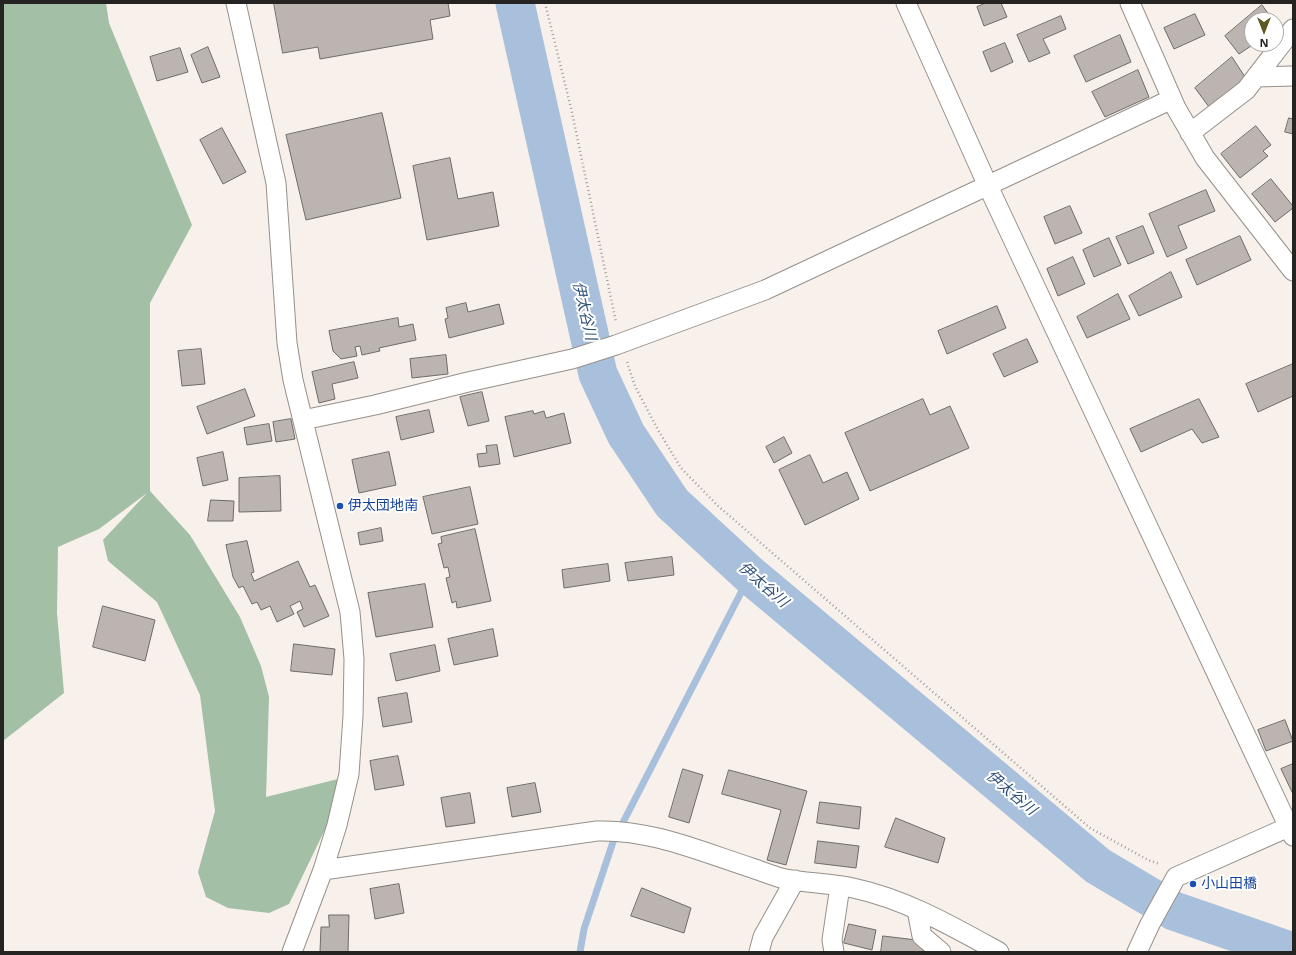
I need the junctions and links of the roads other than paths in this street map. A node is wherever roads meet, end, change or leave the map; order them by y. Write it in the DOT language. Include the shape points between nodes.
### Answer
graph roads {
  1 [pos="236,3"];
  2 [pos="906,3"];
  3 [pos="1131,3"];
  4 [pos="1293,29"];
  5 [pos="1293,76"];
  6 [pos="1256,77"];
  7 [pos="1172,98"];
  8 [pos="1190,133"];
  9 [pos="988,186"];
  10 [pos="1293,271"];
  11 [pos="303,420"];
  12 [pos="1291,829"];
  13 [pos="323,870"];
  14 [pos="795,880"];
  15 [pos="840,886"];
  16 [pos="917,910"];
  17 [pos="292,952"];
  18 [pos="759,952"];
  19 [pos="834,952"];
  20 [pos="941,952"];
  21 [pos="999,952"];
  22 [pos="1137,952"];
  1 -- 11 [label="street" via="276,183 287,343"];
  2 -- 9 [label="street"];
  3 -- 7 [label="street"];
  4 -- 6 [label="street"];
  5 -- 6 [label="street"];
  6 -- 8 [label="street" via="1246,90"];
  7 -- 8 [label="street"];
  7 -- 9 [label="street"];
  8 -- 10 [label="street" via="1205,158"];
  9 -- 11 [label="street" via="765,290 572,359"];
  9 -- 12 [label="street"];
  11 -- 13 [label="street" via="350,612 354,659 349,774"];
  12 -- 22 [label="street" via="1179,875"];
  13 -- 14 [label="street" via="612,831 671,841 781,878"];
  13 -- 17 [label="street"];
  14 -- 15 [label="street"];
  14 -- 18 [label="street" via="763,937"];
  15 -- 16 [label="street" via="898,900"];
  15 -- 19 [label="street" via="832,940"];
  16 -- 20 [label="street" via="922,936"];
  16 -- 21 [label="street"];
}
